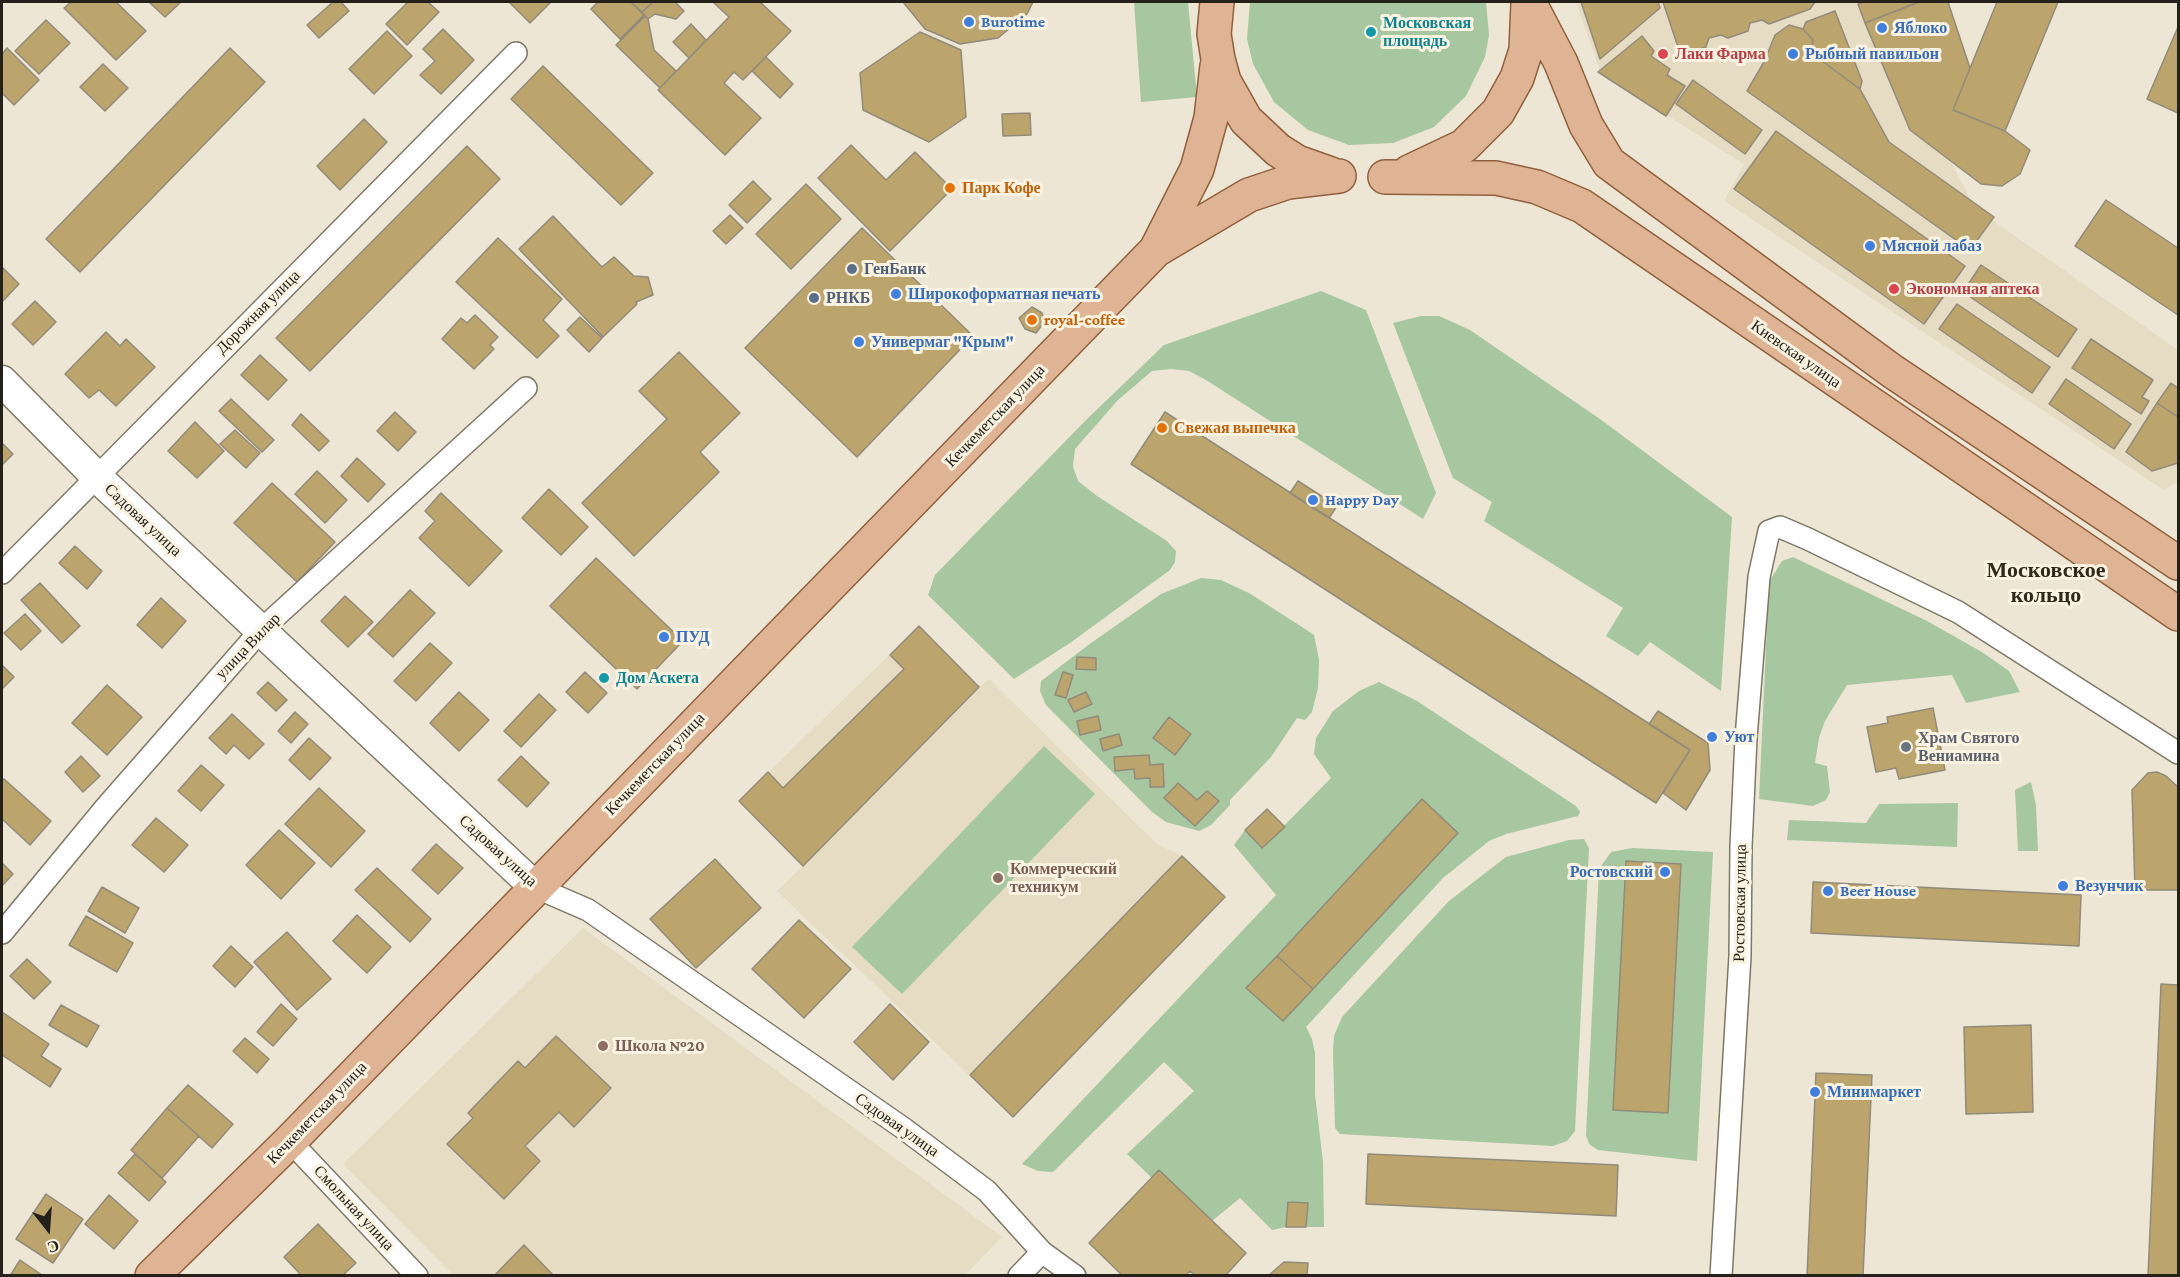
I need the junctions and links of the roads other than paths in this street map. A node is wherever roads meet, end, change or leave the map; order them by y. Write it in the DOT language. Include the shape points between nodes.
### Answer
graph roads {
  1 [pos="1529,2"];
  2 [pos="1215,4"];
  3 [pos="516,53"];
  4 [pos="1218,59"];
  5 [pos="1339,176"];
  6 [pos="1385,177"];
  7 [pos="1156,250"];
  8 [pos="2,381"];
  9 [pos="526,388"];
  10 [pos="98,478"];
  11 [pos="2178,563"];
  12 [pos="2,573"];
  13 [pos="2178,614"];
  14 [pos="261,630"];
  15 [pos="2178,753"];
  16 [pos="535,887"];
  17 [pos="2,933"];
  18 [pos="290,1142"];
  19 [pos="1042,1252"];
  20 [pos="152,1275"];
  21 [pos="417,1275"];
  22 [pos="1019,1275"];
  23 [pos="1075,1275"];
  24 [pos="1721,1275"];
  1 -- 6 [label="main road" via="1526,50 1517,78 1498,112 1451,153 1413,171"];
  1 -- 11 [label="main road" via="1561,63 1586,126 1609,163 1892,371"];
  2 -- 4 [label="main road"];
  3 -- 10 [label="street, Дорожная улица"];
  4 -- 5 [label="main road" via="1233,101 1261,136 1297,162"];
  4 -- 7 [label="main road, Кечкеметская улица" via="1211,118 1197,169"];
  5 -- 6 [label="main road"];
  5 -- 7 [label="main road, Кечкеметская улица" via="1288,182 1248,195"];
  6 -- 13 [label="main road, Киевская улица" via="1496,178 1537,187 1582,206"];
  7 -- 16 [label="main road, Кечкеметская улица"];
  8 -- 10 [label="main road, Садовая улица"];
  9 -- 14 [label="street, улица Вилар"];
  10 -- 12 [label="street, Дорожная улица"];
  10 -- 14 [label="main road, Садовая улица"];
  14 -- 16 [label="main road, Садовая улица"];
  14 -- 17 [label="street, улица Вилар"];
  15 -- 24 [label="street, Ростовская улица" via="1958,612 1808,539 1780,527 1769,531 1759,577 1746,738 1740,956"];
  16 -- 18 [label="main road, Кечкеметская улица"];
  16 -- 19 [label="street, Садовая улица" via="588,910 903,1128 987,1191"];
  18 -- 20 [label="main road, Кечкеметская улица"];
  18 -- 21 [label="street, Смольная улица"];
  19 -- 22 [label="street"];
  19 -- 23 [label="street, Садовая улица"];
}
